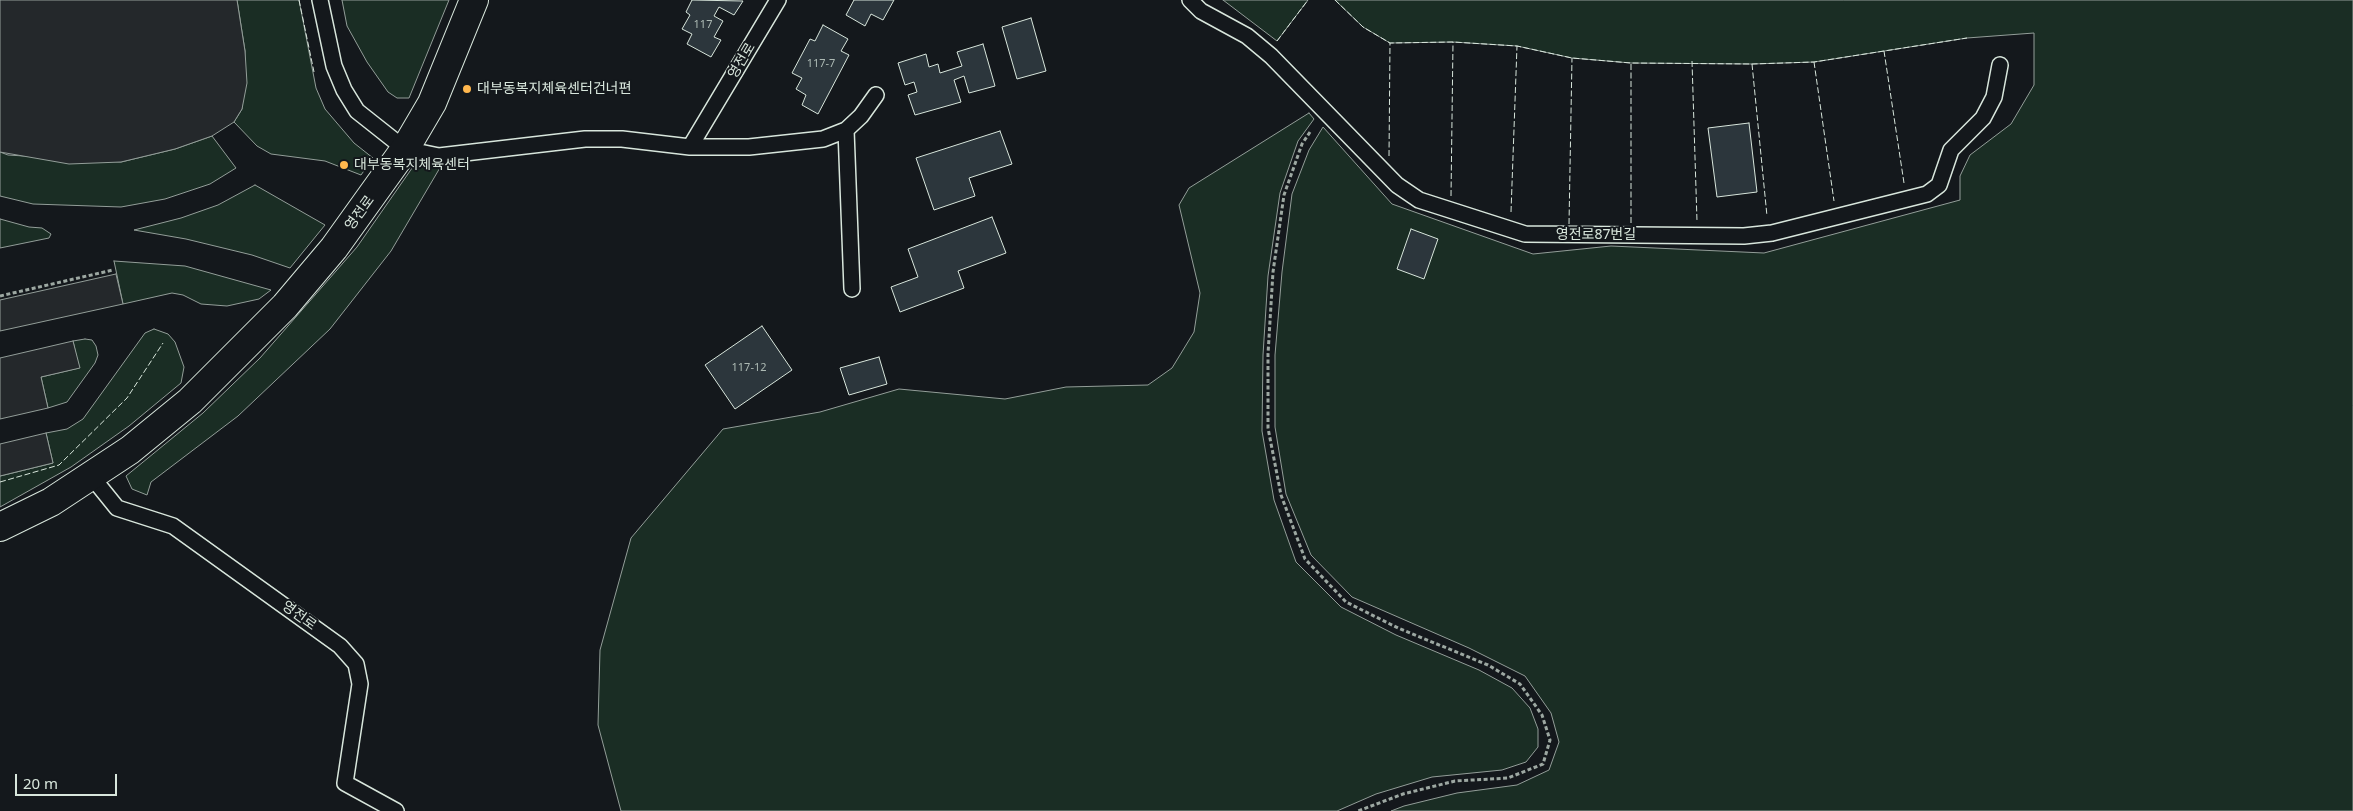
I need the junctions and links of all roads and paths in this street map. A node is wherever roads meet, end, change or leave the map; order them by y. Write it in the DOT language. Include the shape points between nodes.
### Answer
graph roads {
  1 [pos="320,0"];
  2 [pos="474,0"];
  3 [pos="778,0"];
  4 [pos="1190,0"];
  5 [pos="2000,65"];
  6 [pos="876,95"];
  7 [pos="1326,111"];
  8 [pos="846,130"];
  9 [pos="690,147"];
  10 [pos="405,149"];
  11 [pos="112,270"];
  12 [pos="852,289"];
  13 [pos="0,296"];
  14 [pos="92,477"];
  15 [pos="0,527"];
  16 [pos="396,811"];
  17 [pos="1358,811"];
  1 -- 10 [label="lane" via="334,66 344,90 357,111"];
  2 -- 10 [label="street, 영전로" via="432,103"];
  3 -- 9 [label="lane, 영전로"];
  4 -- 7 [label="lane, 영전로87번길" via="1201,11 1247,36"];
  5 -- 7 [label="lane, 영전로87번길" via="1994,97 1982,118 1951,150 1939,185 1927,194 1772,233 1744,236 1525,234 1419,200 1398,185"];
  6 -- 8 [label="lane"];
  7 -- 17 [label="path" via="1302,144 1284,195 1273,272 1268,428 1281,496 1305,559 1346,602 1398,628 1488,664 1520,684 1542,715 1550,740 1543,764 1508,778 1455,781 1403,794"];
  8 -- 9 [label="lane" via="823,139 749,147"];
  8 -- 12 [label="lane"];
  9 -- 10 [label="lane" via="622,139 438,156"];
  10 -- 14 [label="street, 영전로" via="334,248 285,306 190,400"];
  11 -- 13 [label="path"];
  14 -- 15 [label="street, 영전로"];
  14 -- 16 [label="lane, 영전로" via="117,508 172,526 340,646 356,664 360,684 345,783"];
}
